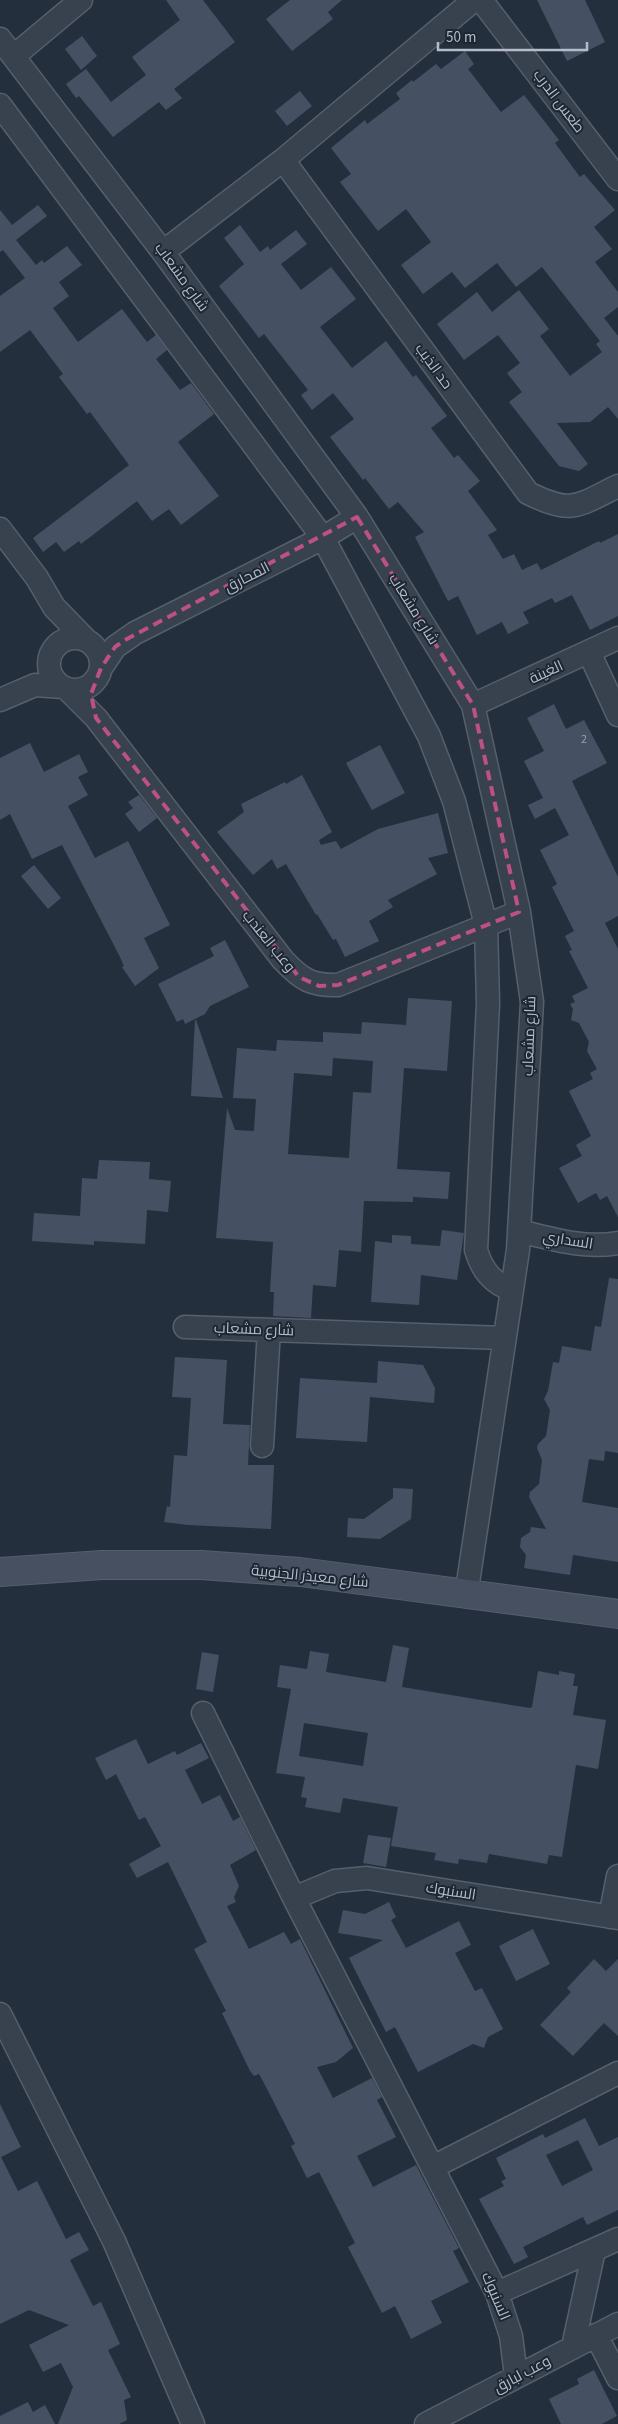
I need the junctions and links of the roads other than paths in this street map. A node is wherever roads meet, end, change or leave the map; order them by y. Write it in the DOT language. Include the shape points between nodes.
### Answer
graph roads {
  1 [pos="81,0"];
  2 [pos="474,0"];
  3 [pos="481,0"];
  4 [pos="0,38"];
  5 [pos="14,56"];
  6 [pos="0,105"];
  7 [pos="283,160"];
  8 [pos="618,179"];
  9 [pos="164,252"];
  10 [pos="618,486"];
  11 [pos="357,517"];
  12 [pos="0,529"];
  13 [pos="323,538"];
  14 [pos="48,597"];
  15 [pos="135,633"];
  16 [pos="618,638"];
  17 [pos="88,642"];
  18 [pos="589,652"];
  19 [pos="52,654"];
  20 [pos="99,672"];
  21 [pos="65,688"];
  22 [pos="6,697"];
  23 [pos="473,705"];
  24 [pos="618,715"];
  25 [pos="96,718"];
  26 [pos="519,912"];
  27 [pos="486,925"];
  28 [pos="519,1231"];
  29 [pos="618,1243"];
  30 [pos="512,1290"];
  31 [pos="185,1327"];
  32 [pos="270,1330"];
  33 [pos="504,1338"];
  34 [pos="262,1446"];
  35 [pos="0,1572"];
  36 [pos="466,1596"];
  37 [pos="618,1614"];
  38 [pos="203,1713"];
  39 [pos="618,1876"];
  40 [pos="294,1898"];
  41 [pos="614,1918"];
  42 [pos="3,2023"];
  43 [pos="618,2073"];
  44 [pos="432,2167"];
  45 [pos="618,2239"];
  46 [pos="594,2250"];
  47 [pos="497,2293"];
  48 [pos="618,2324"];
  49 [pos="596,2335"];
  50 [pos="573,2347"];
  51 [pos="516,2376"];
  52 [pos="618,2378"];
  53 [pos="193,2424"];
  54 [pos="426,2424"];
  1 -- 5 [label="street"];
  2 -- 7 [label="street"];
  3 -- 8 [label="street, طعس الدرب"];
  4 -- 5 [label="street, شارع مشعاب"];
  5 -- 9 [label="street, شارع مشعاب"];
  6 -- 13 [label="street"];
  7 -- 9 [label="street"];
  7 -- 10 [label="street, حد الذيب" via="528,493 552,505 575,507"];
  9 -- 11 [label="street, شارع مشعاب"];
  11 -- 13 [label="street, المحارق"];
  11 -- 23 [label="street, شارع مشعاب"];
  12 -- 14 [label="street"];
  13 -- 15 [label="street, المحارق"];
  13 -- 27 [label="street" via="429,736 454,801"];
  14 -- 17 [label="street"];
  14 -- 19 [label="street"];
  15 -- 17 [label="street, المحارق"];
  15 -- 20 [label="street, المحارق" via="114,646"];
  16 -- 18 [label="street, الغينة"];
  17 -- 19 [label="street" via="74,637 64,639"];
  17 -- 20 [label="street" via="98,651"];
  18 -- 23 [label="street, الغينة"];
  18 -- 24 [label="street"];
  19 -- 21 [label="street" via="53,678"];
  19 -- 22 [label="street"];
  20 -- 21 [label="street" via="84,688"];
  20 -- 25 [label="street, وعب العندب" via="91,694"];
  21 -- 22 [label="street" via="35,685"];
  21 -- 25 [label="street, وعب العندب"];
  23 -- 26 [label="street, شارع مشعاب"];
  25 -- 27 [label="street, وعب العندب" via="277,953 299,977 320,986 338,984"];
  26 -- 27 [label="street, وعب العندب"];
  26 -- 28 [label="street, شارع مشعاب" via="532,1002"];
  27 -- 30 [label="street" via="488,1003 476,1250 491,1278 498,1285"];
  28 -- 29 [label="street, السداري" via="574,1244"];
  28 -- 30 [label="street, شارع مشعاب"];
  30 -- 33 [label="street, شارع مشعاب"];
  31 -- 32 [label="street, شارع مشعاب"];
  32 -- 33 [label="street, شارع مشعاب"];
  32 -- 34 [label="street"];
  33 -- 36 [label="street, شارع مشعاب"];
  35 -- 36 [label="street, شارع معيذر الجنوبية" via="102,1565 201,1565 300,1572"];
  36 -- 37 [label="street, شارع معيذر الجنوبية"];
  38 -- 40 [label="street, السنبوك"];
  39 -- 41 [label="street, السنبوك"];
  40 -- 41 [label="street, السنبوك" via="334,1882 368,1878"];
  40 -- 44 [label="street, السنبوك"];
  42 -- 53 [label="street" via="114,2241"];
  43 -- 44 [label="street"];
  44 -- 47 [label="street, السنبوك"];
  45 -- 46 [label="street"];
  46 -- 47 [label="street"];
  46 -- 50 [label="street"];
  47 -- 51 [label="street, السنبوك" via="511,2336"];
  48 -- 49 [label="street, وعب لبارق"];
  49 -- 50 [label="street, وعب لبارق"];
  49 -- 52 [label="street"];
  50 -- 51 [label="street, وعب لبارق"];
  51 -- 54 [label="street, وعب لبارق"];
}
